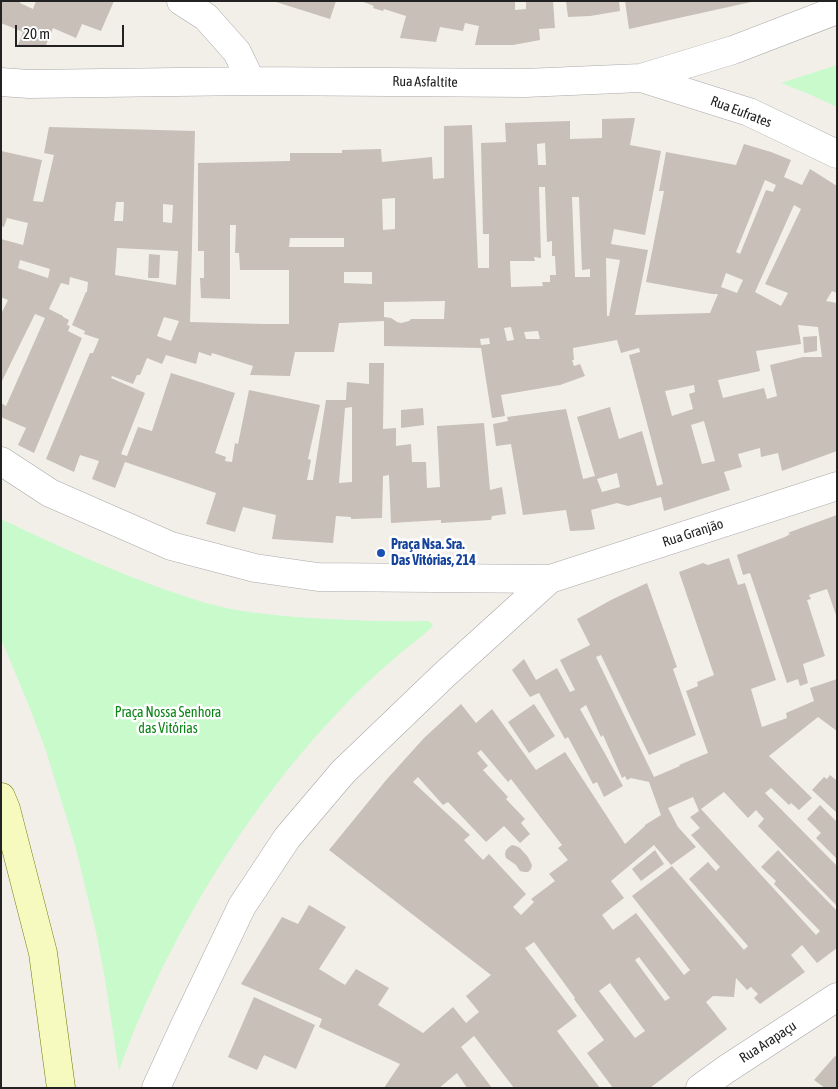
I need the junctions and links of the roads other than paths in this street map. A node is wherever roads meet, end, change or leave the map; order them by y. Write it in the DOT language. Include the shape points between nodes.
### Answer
graph roads {
  1 [pos="181,1"];
  2 [pos="837,10"];
  3 [pos="641,78"];
  4 [pos="251,81"];
  5 [pos="1,82"];
  6 [pos="837,154"];
  7 [pos="1,462"];
  8 [pos="837,486"];
  9 [pos="550,579"];
  10 [pos="1,797"];
  11 [pos="837,997"];
  12 [pos="722,1079"];
  13 [pos="61,1088"];
  14 [pos="156,1088"];
  15 [pos="700,1088"];
  1 -- 4 [label="street" via="206,17 237,52"];
  2 -- 3 [label="street, Rua Asfaltite" via="733,50"];
  3 -- 4 [label="street, Rua Asfaltite" via="524,84"];
  3 -- 6 [label="street, Rua Eufrates" via="749,112"];
  4 -- 5 [label="street, Rua Asfaltite"];
  7 -- 9 [label="street" via="50,493 171,546 255,568 318,577"];
  8 -- 9 [label="street, Rua Granjão"];
  9 -- 14 [label="street" via="343,772 287,838 242,906"];
  10 -- 13 [label="main road" via="43,953"];
  11 -- 12 [label="street, Rua Arapaçu"];
  12 -- 15 [label="street, Rua Arapaçu"];
}
